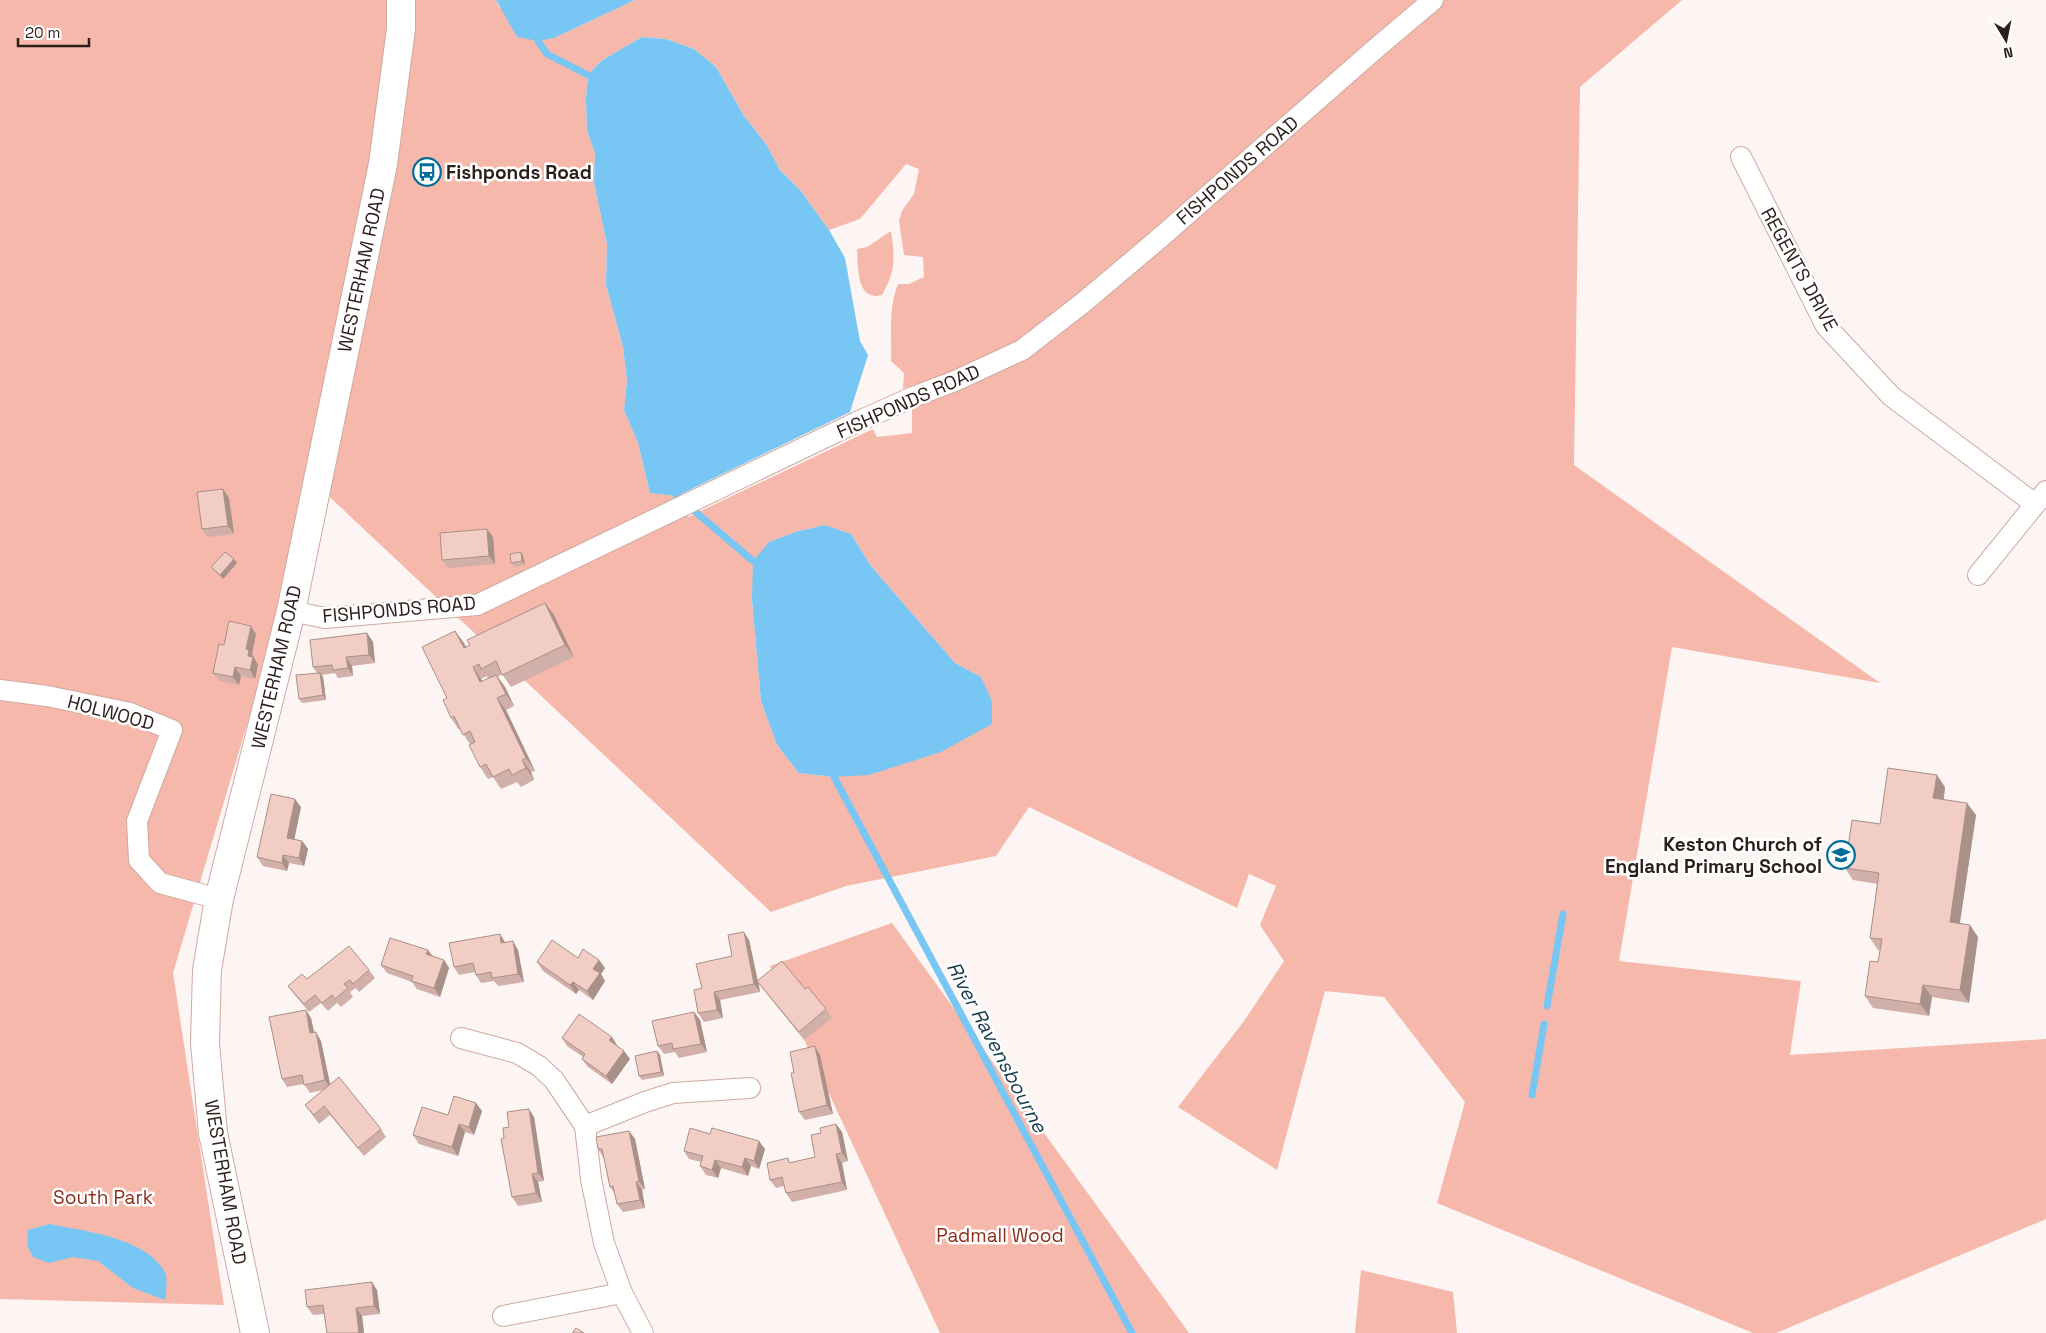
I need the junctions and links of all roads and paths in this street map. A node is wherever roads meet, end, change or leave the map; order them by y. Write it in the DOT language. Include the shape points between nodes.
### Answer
graph roads {
  1 [pos="401,0"];
  2 [pos="1433,0"];
  3 [pos="1741,157"];
  4 [pos="2041,497"];
  5 [pos="1978,575"];
  6 [pos="291,610"];
  7 [pos="0,690"];
  8 [pos="219,899"];
  9 [pos="461,1038"];
  10 [pos="750,1088"];
  11 [pos="585,1126"];
  12 [pos="622,1293"];
  13 [pos="503,1316"];
  14 [pos="255,1333"];
  15 [pos="643,1333"];
  1 -- 6 [label="main road, WESTERHAM ROAD" via="401,29 383,164"];
  2 -- 6 [label="street, FISHPONDS ROAD" via="1161,237 1022,350 872,415 477,605 326,618"];
  3 -- 4 [label="street, REGENTS DRIVE" via="1826,326 1891,396"];
  4 -- 5 [label="street"];
  6 -- 8 [label="main road, WESTERHAM ROAD"];
  7 -- 8 [label="street, HOLWOOD" via="130,713 172,730 138,821 139,860 160,883"];
  8 -- 14 [label="main road, WESTERHAM ROAD" via="207,970 205,1043 213,1133"];
  9 -- 11 [label="street" via="517,1053 539,1066 554,1080"];
  10 -- 11 [label="street" via="673,1093"];
  11 -- 12 [label="street" via="591,1180 604,1244"];
  12 -- 13 [label="street"];
  12 -- 15 [label="street"];
}
